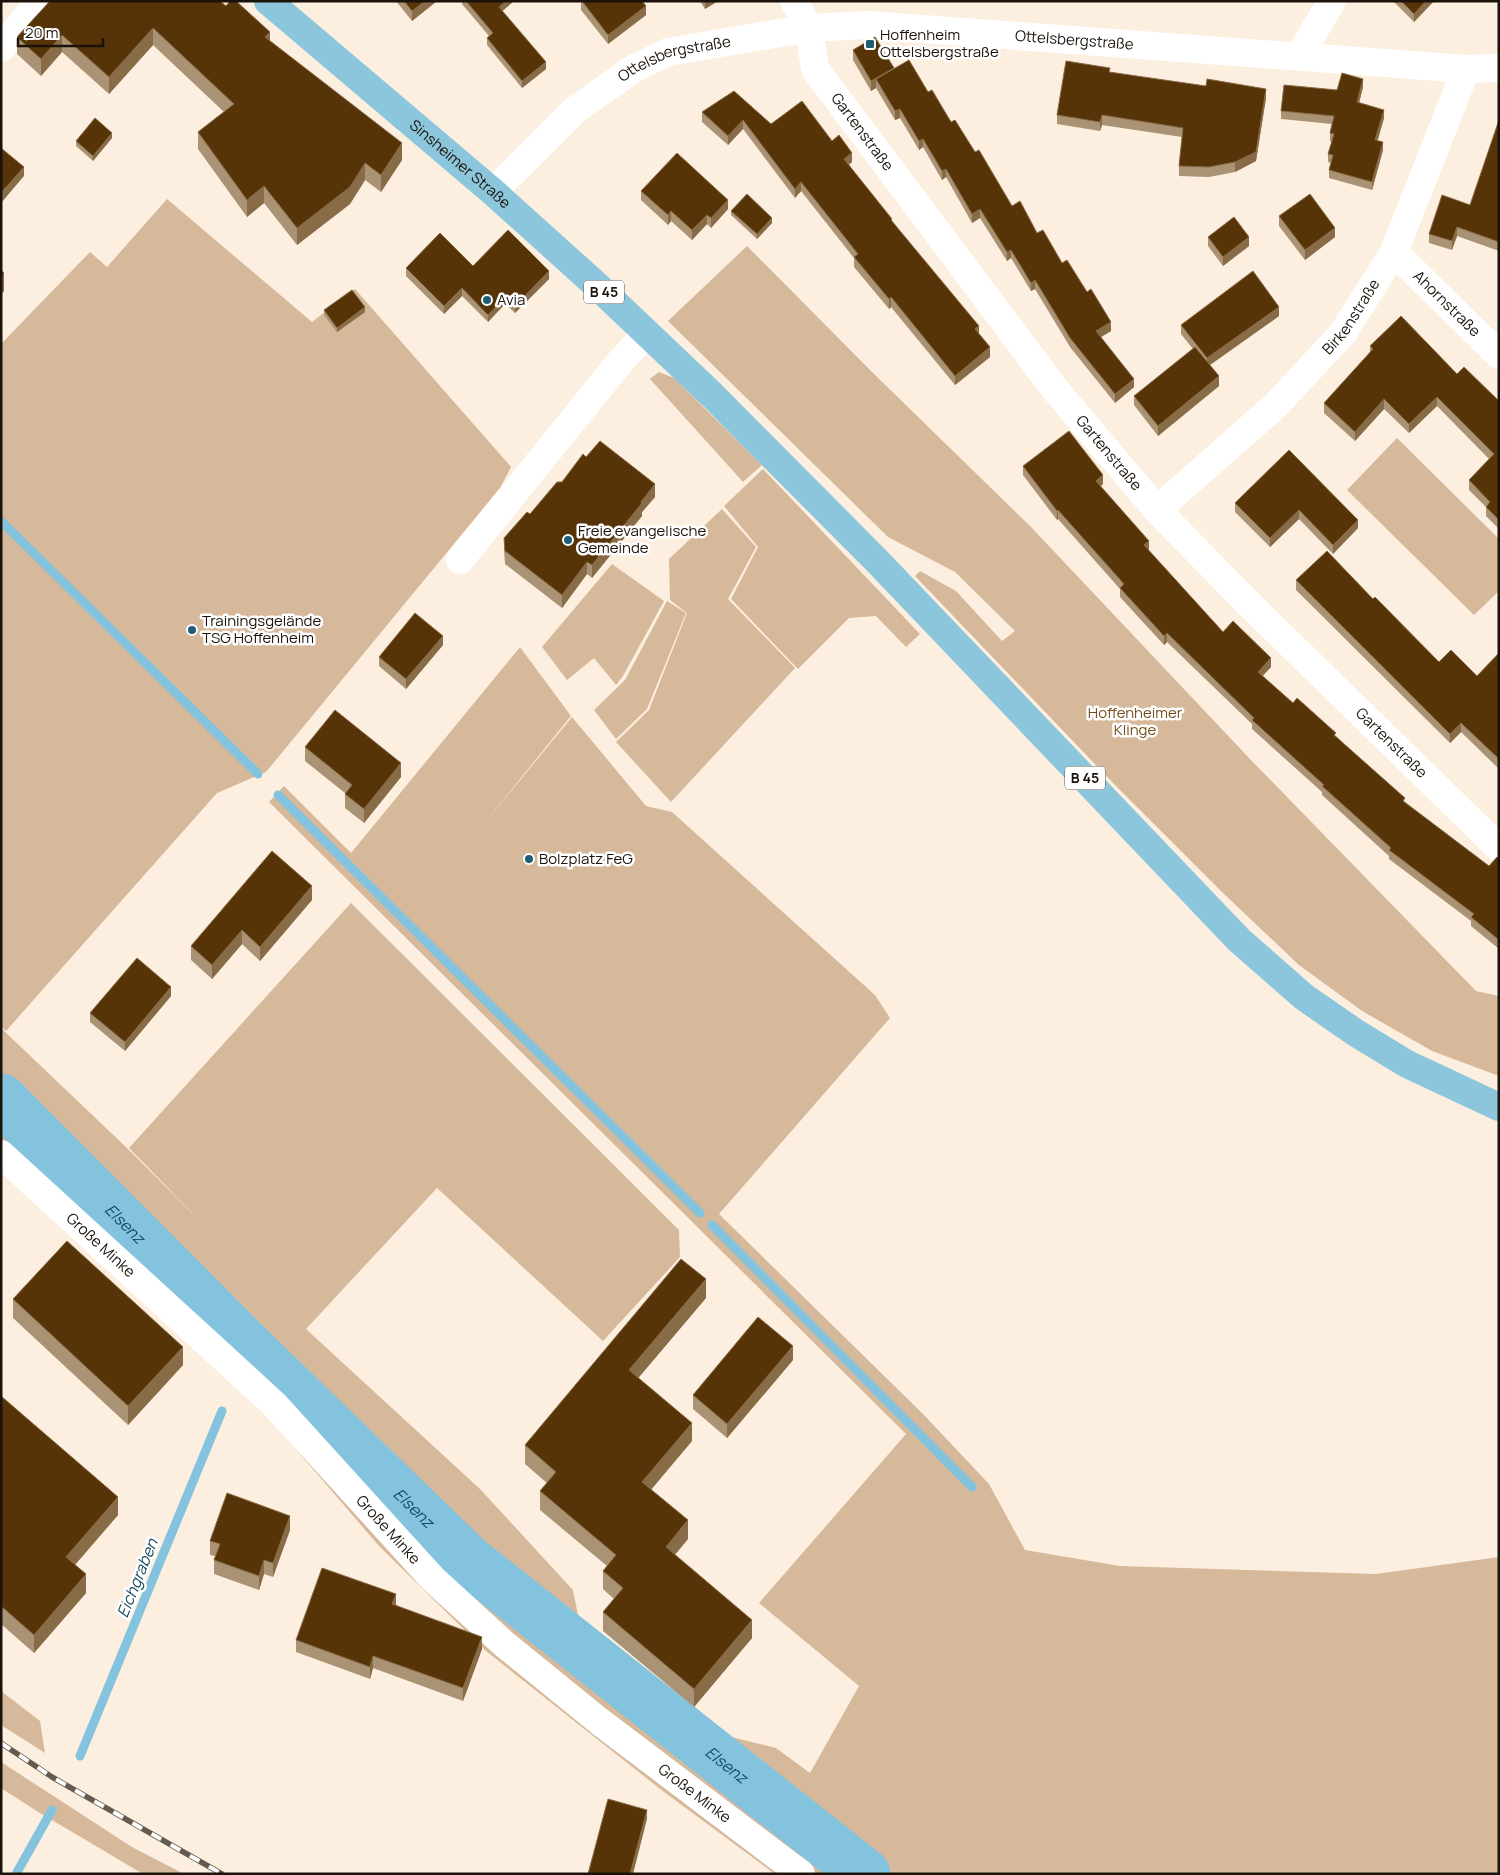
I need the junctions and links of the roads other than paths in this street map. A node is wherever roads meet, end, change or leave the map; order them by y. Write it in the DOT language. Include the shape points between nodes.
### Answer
graph roads {
  1 [pos="40,1"];
  2 [pos="268,1"];
  3 [pos="794,1"];
  4 [pos="1332,1"];
  5 [pos="809,28"];
  6 [pos="1,48"];
  7 [pos="1299,56"];
  8 [pos="1499,68"];
  9 [pos="1466,69"];
  10 [pos="493,192"];
  11 [pos="1394,252"];
  12 [pos="647,332"];
  13 [pos="1499,355"];
  14 [pos="1157,510"];
  15 [pos="460,560"];
  16 [pos="1499,848"];
  17 [pos="1499,1107"];
  18 [pos="1,1154"];
  19 [pos="802,1874"];
  1 -- 6 [label="street"];
  2 -- 10 [label="main road, Sinsheimer Straße / B 45"];
  3 -- 5 [label="street, Gartenstraße"];
  4 -- 7 [label="street"];
  5 -- 7 [label="street, Ottelsbergstraße" via="868,24"];
  5 -- 10 [label="street, Ottelsbergstraße" via="668,52 633,69 575,110"];
  5 -- 14 [label="street, Gartenstraße" via="815,69 1054,388"];
  7 -- 9 [label="street, Ottelsbergstraße"];
  8 -- 9 [label="street, Ottelsbergstraße"];
  9 -- 11 [label="street, Birkenstraße"];
  10 -- 12 [label="main road, Sinsheimer Straße / B 45"];
  11 -- 13 [label="street, Ahornstraße"];
  11 -- 14 [label="street, Birkenstraße" via="1343,333 1276,405"];
  12 -- 15 [label="street"];
  12 -- 17 [label="main road, Sinsheimer Straße / B 45" via="879,563 1239,940 1304,997 1356,1033 1406,1064"];
  14 -- 16 [label="street, Gartenstraße"];
  18 -- 19 [label="street, Große Minke" via="274,1404 432,1578 502,1643 598,1721"];
}
